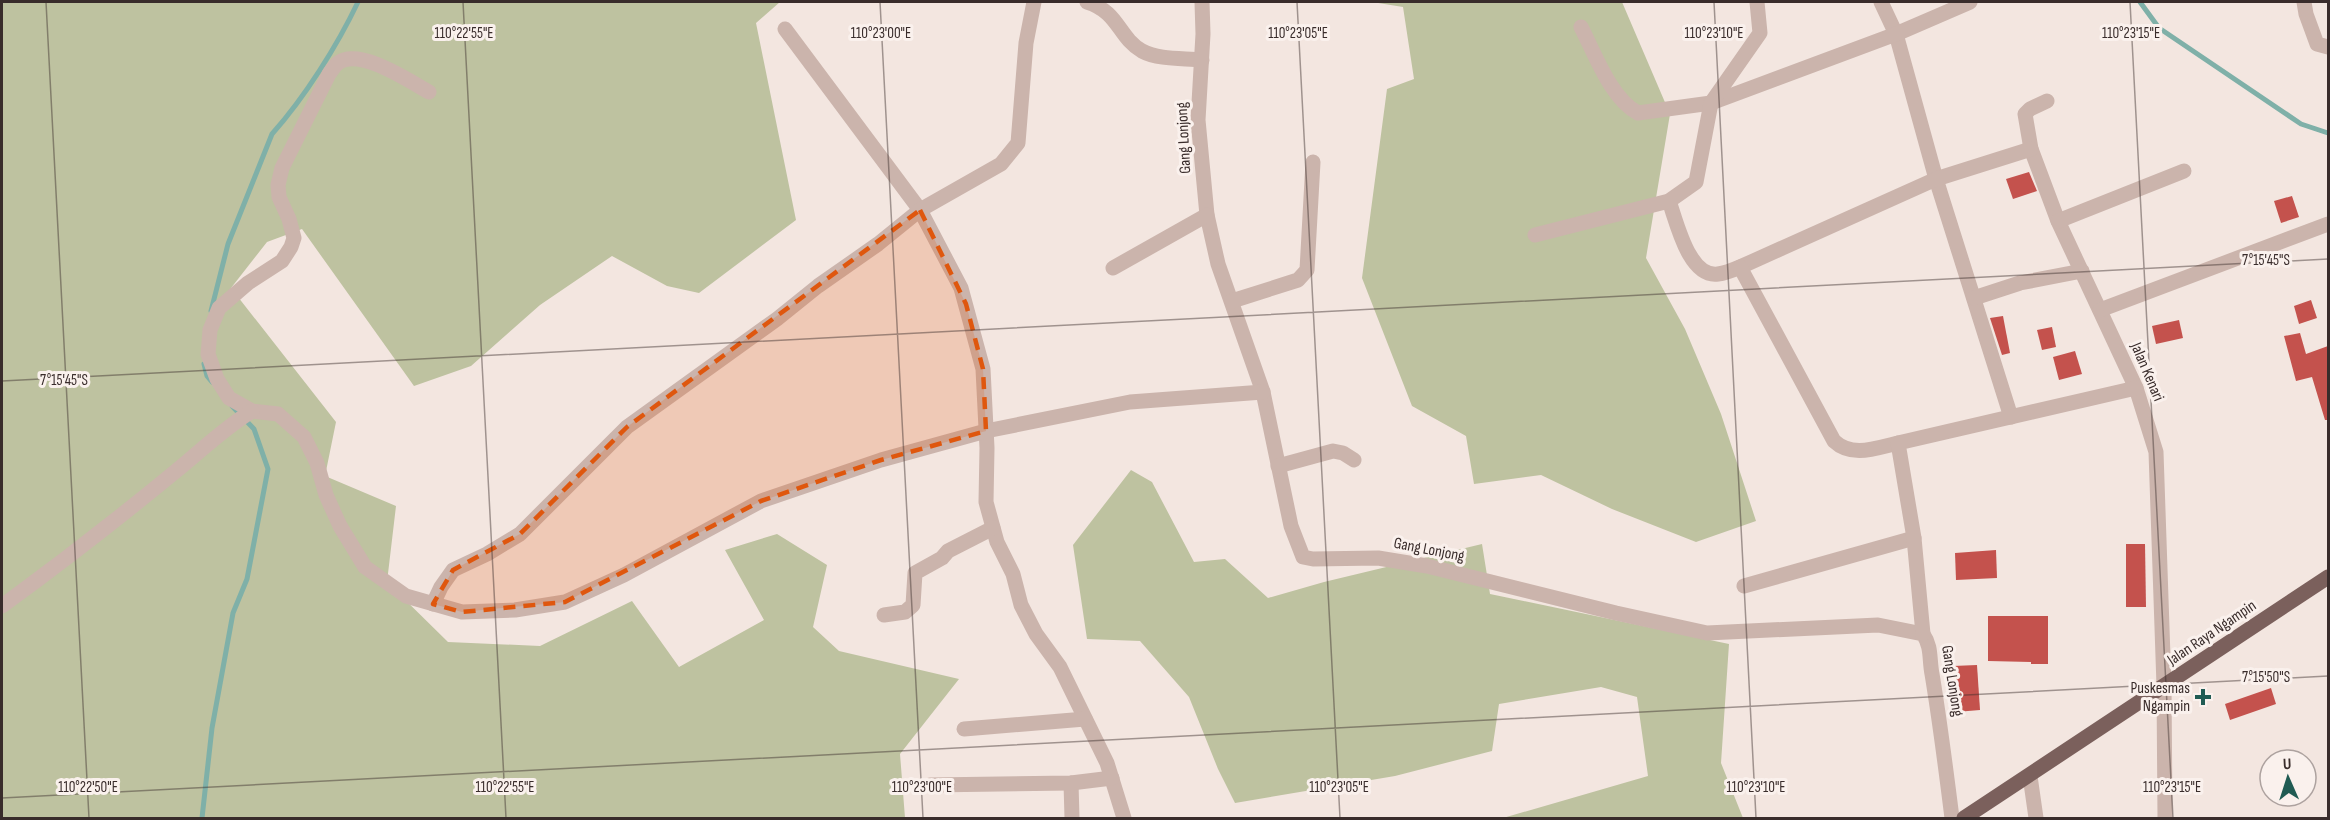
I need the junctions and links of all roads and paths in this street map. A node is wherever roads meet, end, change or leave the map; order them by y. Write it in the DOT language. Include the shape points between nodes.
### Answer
graph roads {
  1 [pos="1034,2"];
  2 [pos="1087,2"];
  3 [pos="1202,2"];
  4 [pos="1757,2"];
  5 [pos="1881,2"];
  6 [pos="1970,2"];
  7 [pos="2304,2"];
  8 [pos="1581,27"];
  9 [pos="785,29"];
  10 [pos="1896,34"];
  11 [pos="2328,48"];
  12 [pos="1202,60"];
  13 [pos="429,92"];
  14 [pos="2047,100"];
  15 [pos="1711,103"];
  16 [pos="2031,149"];
  17 [pos="1313,162"];
  18 [pos="2184,171"];
  19 [pos="1936,179"];
  20 [pos="1669,201"];
  21 [pos="920,210"];
  22 [pos="1207,215"];
  23 [pos="2058,220"];
  24 [pos="2328,224"];
  25 [pos="1535,235"];
  26 [pos="1740,267"];
  27 [pos="1113,268"];
  28 [pos="2082,271"];
  29 [pos="1974,298"];
  30 [pos="1232,301"];
  31 [pos="2100,310"];
  32 [pos="2136,388"];
  33 [pos="1263,392"];
  34 [pos="252,411"];
  35 [pos="2011,417"];
  36 [pos="986,431"];
  37 [pos="1898,443"];
  38 [pos="1354,460"];
  39 [pos="1278,466"];
  40 [pos="993,528"];
  41 [pos="1914,538"];
  42 [pos="2328,577"];
  43 [pos="1744,586"];
  44 [pos="433,604"];
  45 [pos="2,606"];
  46 [pos="884,615"];
  47 [pos="1923,634"];
  48 [pos="2164,686"];
  49 [pos="1088,726"];
  50 [pos="964,729"];
  51 [pos="2030,776"];
  52 [pos="1112,778"];
  53 [pos="1071,783"];
  54 [pos="930,785"];
  55 [pos="1072,819"];
  56 [pos="1124,819"];
  57 [pos="1952,819"];
  58 [pos="1964,819"];
  59 [pos="2036,819"];
  60 [pos="2165,819"];
  1 -- 21 [label="street" via="1026,43 1018,143 1001,164"];
  2 -- 12 [label="street" via="1109,13 1143,51"];
  3 -- 12 [label="street, Gang Lonjong"];
  4 -- 15 [label="street" via="1760,33"];
  5 -- 10 [label="street"];
  6 -- 10 [label="street"];
  7 -- 11 [label="street" via="2318,44"];
  8 -- 15 [label="street" via="1619,98 1638,113"];
  9 -- 21 [label="street"];
  10 -- 15 [label="street"];
  10 -- 19 [label="street"];
  12 -- 22 [label="street, Gang Lonjong" via="1198,120"];
  13 -- 34 [label="street" via="372,62 354,58 339,62 329,74 282,168 278,185 294,238 291,247 282,261 219,308 210,330 208,354 217,379 229,398"];
  14 -- 16 [label="street, Jalan Kenari" via="2025,114"];
  15 -- 20 [label="street" via="1696,182"];
  16 -- 19 [label="street"];
  16 -- 23 [label="street, Jalan Kenari"];
  17 -- 30 [label="street" via="1307,270 1298,280"];
  18 -- 23 [label="street"];
  19 -- 26 [label="street"];
  19 -- 29 [label="street"];
  20 -- 25 [label="street"];
  20 -- 26 [label="street" via="1691,260 1701,271 1716,275"];
  21 -- 36 [label="street" via="966,304 983,369"];
  21 -- 44 [label="street" via="777,320 627,427 520,534 453,570"];
  22 -- 27 [label="street"];
  22 -- 30 [label="street, Gang Lonjong" via="1218,264"];
  23 -- 28 [label="street, Jalan Kenari"];
  24 -- 31 [label="street"];
  26 -- 37 [label="street" via="1834,441 1841,448 1856,452"];
  28 -- 29 [label="street" via="2020,283"];
  28 -- 31 [label="street, Jalan Kenari"];
  29 -- 35 [label="street"];
  30 -- 33 [label="street, Gang Lonjong"];
  31 -- 32 [label="street, Jalan Kenari"];
  32 -- 35 [label="street"];
  32 -- 48 [label="street, Jalan Kenari" via="2156,452"];
  33 -- 36 [label="street" via="1130,402"];
  33 -- 39 [label="street, Gang Lonjong"];
  34 -- 44 [label="street" via="278,414 304,437 340,526 365,567 406,596"];
  34 -- 45 [label="street"];
  35 -- 37 [label="street"];
  36 -- 40 [label="street" via="986,502"];
  36 -- 44 [label="street" via="881,459 761,501 565,602 515,610 462,612"];
  37 -- 41 [label="street"];
  38 -- 39 [label="street" via="1333,451"];
  39 -- 47 [label="street, Gang Lonjong" via="1297,544 1303,557 1309,559 1378,558 1427,566 1707,633 1878,625"];
  40 -- 46 [label="street" via="915,573 913,604 905,612"];
  40 -- 49 [label="street" via="1013,574 1021,605 1060,667"];
  41 -- 43 [label="street"];
  41 -- 47 [label="street"];
  42 -- 48 [label="main road, Jalan Raya Ngampin"];
  47 -- 57 [label="street, Gang Lonjong" via="1930,649"];
  48 -- 51 [label="main road, Jalan Raya Ngampin"];
  48 -- 60 [label="street, Jalan Kenari"];
  49 -- 50 [label="street"];
  49 -- 52 [label="street"];
  51 -- 58 [label="main road, Jalan Raya Ngampin"];
  51 -- 59 [label="street"];
  52 -- 53 [label="street"];
  52 -- 56 [label="street"];
  53 -- 54 [label="street"];
  53 -- 55 [label="street"];
}
